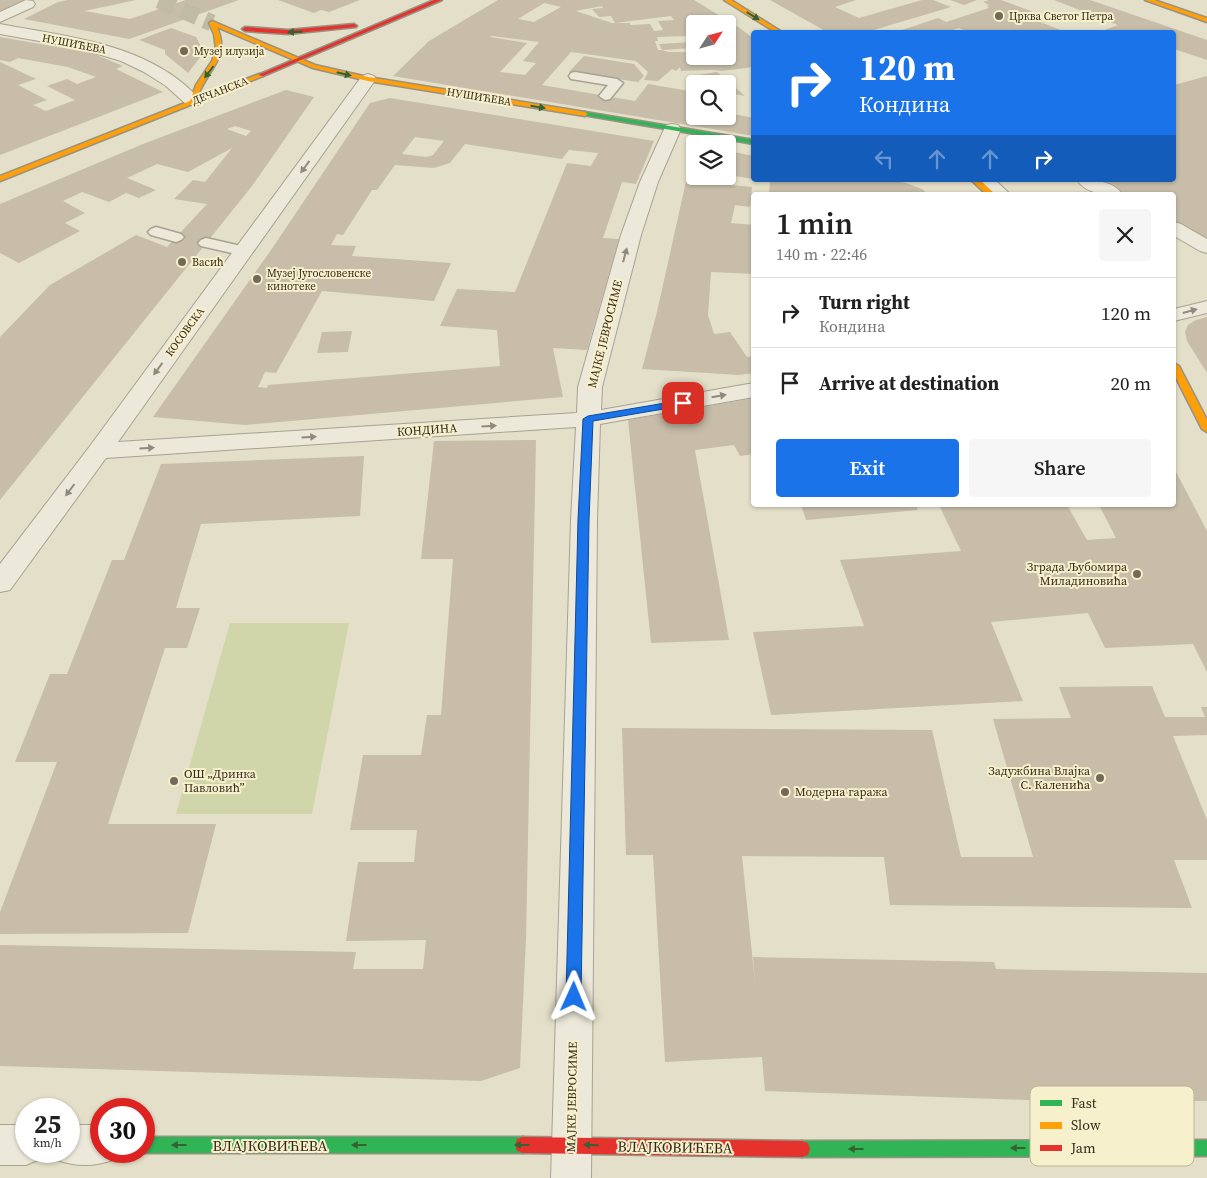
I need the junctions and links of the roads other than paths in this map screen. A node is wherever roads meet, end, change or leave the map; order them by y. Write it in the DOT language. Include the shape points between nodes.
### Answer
graph roads {
  1 [pos="439,0"];
  2 [pos="727,0"];
  3 [pos="1148,0"];
  4 [pos="28,4"];
  5 [pos="0,18"];
  6 [pos="395,19"];
  7 [pos="1207,20"];
  8 [pos="212,23"];
  9 [pos="0,29"];
  10 [pos="776,30"];
  11 [pos="297,60"];
  12 [pos="574,76"];
  13 [pos="368,79"];
  14 [pos="605,96"];
  15 [pos="193,101"];
  16 [pos="672,129"];
  17 [pos="751,142"];
  18 [pos="0,179"];
  19 [pos="977,182"];
  20 [pos="986,182"];
  21 [pos="1090,182"];
  22 [pos="989,192"];
  23 [pos="998,192"];
  24 [pos="1108,192"];
  25 [pos="1176,229"];
  26 [pos="156,232"];
  27 [pos="176,237"];
  28 [pos="206,243"];
  29 [pos="1207,247"];
  30 [pos="244,251"];
  31 [pos="1207,289"];
  32 [pos="1176,296"];
  33 [pos="1207,306"];
  34 [pos="1176,314"];
  35 [pos="1176,370"];
  36 [pos="751,391"];
  37 [pos="588,419"];
  38 [pos="1207,429"];
  39 [pos="99,451"];
  40 [pos="0,583"];
  41 [pos="0,1145"];
  42 [pos="15,1145"];
  43 [pos="155,1145"];
  44 [pos="1030,1148"];
  45 [pos="1194,1148"];
  46 [pos="1207,1148"];
  47 [pos="571,1161"];
  1 -- 6 [label="main road, ДЕЧАНСКА"];
  2 -- 10 [label="main road, one-way"];
  3 -- 7 [label="main road"];
  4 -- 5 [label="street"];
  6 -- 8 [label="main road, one-way" via="350,27 288,32 249,30"];
  6 -- 11 [label="main road, ДЕЧАНСКА"];
  8 -- 11 [label="main road, НУШИЋЕВА"];
  8 -- 15 [label="main road, one-way" via="220,40 219,54 200,83"];
  9 -- 15 [label="street, НУШИЋЕВА" via="121,54 178,86"];
  11 -- 13 [label="main road, НУШИЋЕВА, one-way"];
  11 -- 15 [label="main road, ДЕЧАНСКА"];
  12 -- 14 [label="lane" via="617,83"];
  13 -- 16 [label="main road, НУШИЋЕВА, one-way" via="591,112"];
  13 -- 30 [label="street, КОСОВСКА, one-way"];
  15 -- 18 [label="main road, ДЕЧАНСКА"];
  16 -- 17 [label="main road, НУШИЋЕВА"];
  37 -- 16 [label="street, МАЈКЕ ЈЕВРОСИМЕ, one-way" via="590,387 630,235"];
  19 -- 22 [label="main road"];
  20 -- 23 [label="street"];
  21 -- 24 [label="street"];
  25 -- 29 [label="street"];
  26 -- 27 [label="lane"];
  28 -- 30 [label="lane"];
  30 -- 39 [label="street, КОСОВСКА, one-way"];
  31 -- 32 [label="street"];
  34 -- 33 [label="street, one-way"];
  35 -- 38 [label="main road"];
  37 -- 36 [label="street, КОНДИНА, one-way"];
  39 -- 37 [label="street, КОНДИНА, one-way"];
  37 -- 47 [label="street, МАЈКЕ ЈЕВРОСИМЕ"];
  39 -- 40 [label="street, КОСОВСКА, one-way"];
  41 -- 42 [label="street"];
  47 -- 43 [label="main road, ВЛАЈКОВИЋЕВА, one-way"];
  44 -- 47 [label="main road, ВЛАЈКОВИЋЕВА, one-way" via="779,1149"];
  46 -- 45 [label="main road, ВЛАЈКОВИЋЕВА, one-way"];
}
